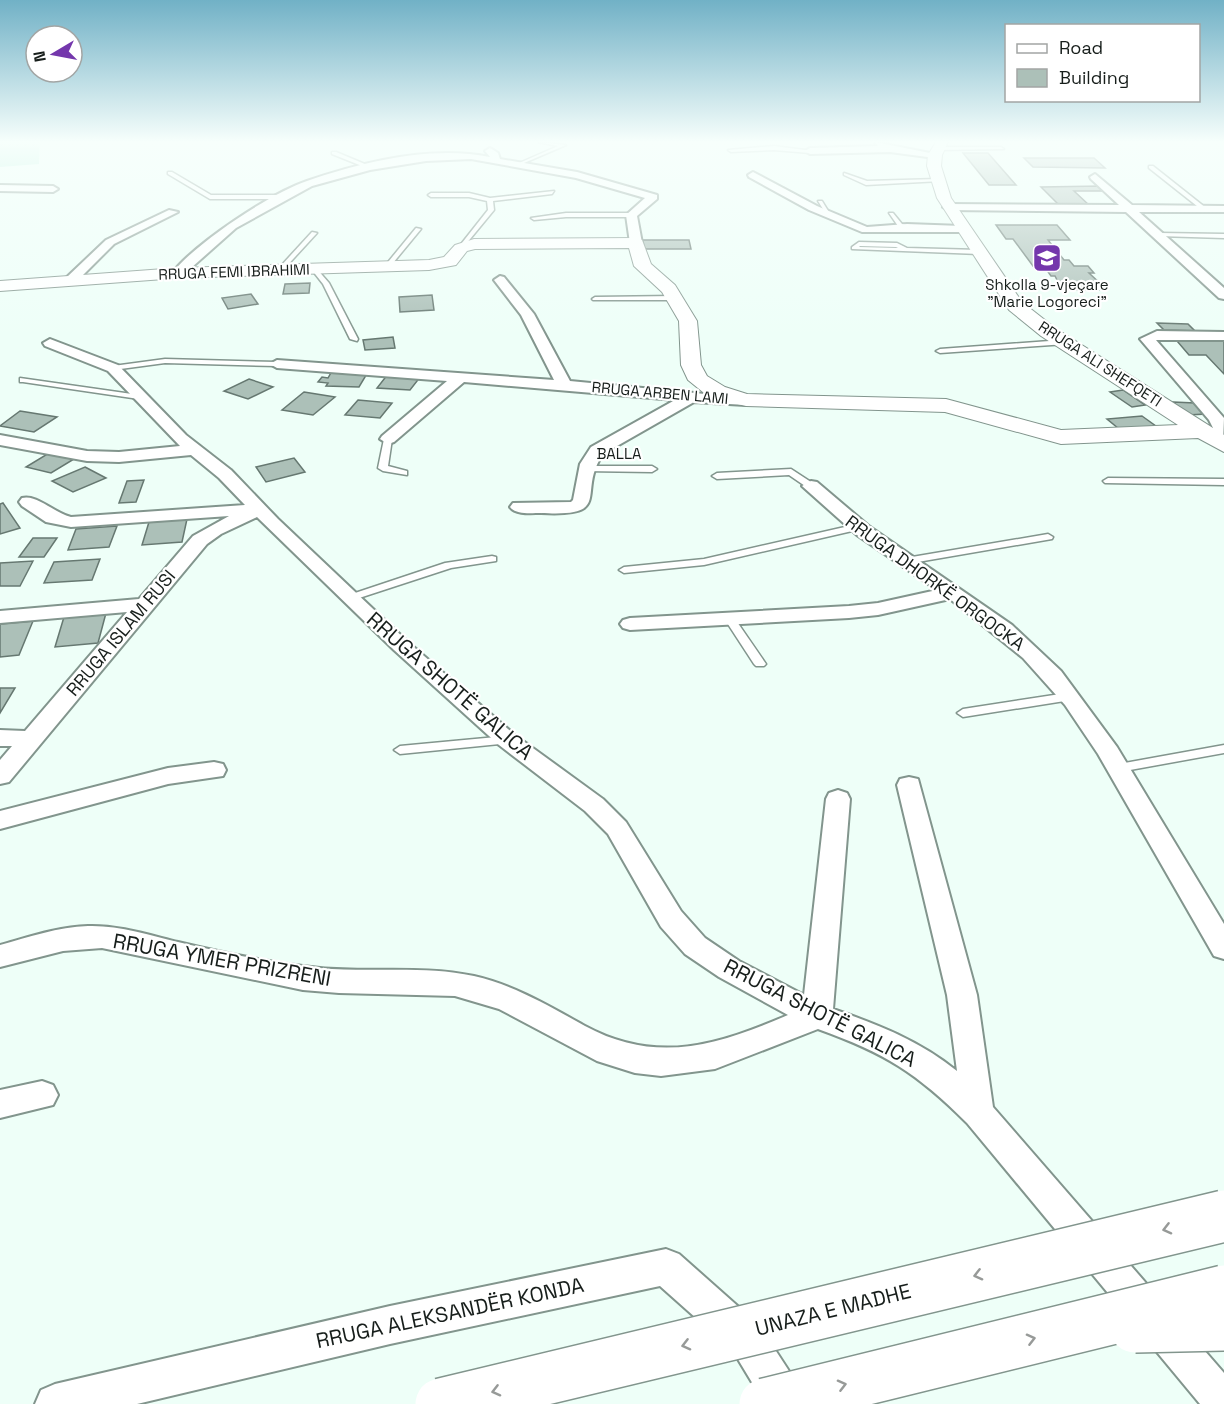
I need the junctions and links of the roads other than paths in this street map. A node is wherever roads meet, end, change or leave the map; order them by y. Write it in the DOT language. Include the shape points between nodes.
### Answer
graph roads {
  1 [pos="948,207"];
  2 [pos="264,208"];
  3 [pos="491,208"];
  4 [pos="640,208"];
  5 [pos="814,208"];
  6 [pos="824,208"];
  7 [pos="996,208"];
  8 [pos="1131,209"];
  9 [pos="1204,209"];
  10 [pos="1224,209"];
  11 [pos="173,212"];
  12 [pos="828,213"];
  13 [pos="891,214"];
  14 [pos="631,215"];
  15 [pos="534,218"];
  16 [pos="907,227"];
  17 [pos="962,228"];
  18 [pos="418,229"];
  19 [pos="314,233"];
  20 [pos="1160,235"];
  21 [pos="1224,236"];
  22 [pos="636,243"];
  23 [pos="462,248"];
  24 [pos="905,250"];
  25 [pos="979,252"];
  26 [pos="387,268"];
  27 [pos="281,269"];
  28 [pos="314,269"];
  29 [pos="178,273"];
  30 [pos="71,280"];
  31 [pos="500,280"];
  32 [pos="0,286"];
  33 [pos="1224,295"];
  34 [pos="675,298"];
  35 [pos="594,299"];
  36 [pos="1224,336"];
  37 [pos="354,339"];
  38 [pos="1064,342"];
  39 [pos="50,343"];
  40 [pos="940,351"];
  41 [pos="278,364"];
  42 [pos="112,368"];
  43 [pos="461,377"];
  44 [pos="23,380"];
  45 [pos="564,385"];
  46 [pos="139,397"];
  47 [pos="690,398"];
  48 [pos="752,400"];
  49 [pos="388,439"];
  50 [pos="1215,439"];
  51 [pos="0,440"];
  52 [pos="194,450"];
  53 [pos="652,469"];
  54 [pos="586,470"];
  55 [pos="404,473"];
  56 [pos="717,476"];
  57 [pos="1108,481"];
  58 [pos="1224,482"];
  59 [pos="811,486"];
  60 [pos="28,502"];
  61 [pos="519,507"];
  62 [pos="258,510"];
  63 [pos="858,527"];
  64 [pos="1048,537"];
  65 [pos="492,560"];
  66 [pos="906,561"];
  67 [pos="624,570"];
  68 [pos="953,592"];
  69 [pos="350,598"];
  70 [pos="144,605"];
  71 [pos="0,617"];
  72 [pos="729,618"];
  73 [pos="630,624"];
  74 [pos="760,664"];
  75 [pos="1067,697"];
  76 [pos="963,713"];
  77 [pos="0,738"];
  78 [pos="32,739"];
  79 [pos="507,740"];
  80 [pos="1224,748"];
  81 [pos="400,750"];
  82 [pos="1119,768"];
  83 [pos="214,770"];
  84 [pos="0,776"];
  85 [pos="909,785"];
  86 [pos="838,799"];
  87 [pos="0,820"];
  88 [pos="1224,948"];
  89 [pos="0,956"];
  90 [pos="817,1016"];
  91 [pos="42,1095"];
  92 [pos="0,1104"];
  93 [pos="978,1113"];
  94 [pos="1224,1216"];
  95 [pos="1224,1291"];
  96 [pos="1224,1325"];
  97 [pos="1077,1328"];
  98 [pos="1224,1403"];
  99 [pos="55,1404"];
  100 [pos="441,1404"];
  101 [pos="765,1404"];
  102 [pos="787,1404"];
  1 -- 17 [label="street, RRUGA ALI SHEFQETI"];
  2 -- 29 [label="street" via="223,232"];
  3 -- 23 [label="lane, RRUGA FEMI IBRAHIMI"];
  4 -- 14 [label="street"];
  5 -- 12 [label="street"];
  6 -- 12 [label="lane"];
  7 -- 8 [label="street"];
  8 -- 9 [label="street"];
  8 -- 20 [label="street"];
  9 -- 10 [label="street"];
  11 -- 30 [label="street" via="110,242"];
  12 -- 16 [label="street" via="866,230"];
  13 -- 16 [label="lane"];
  14 -- 15 [label="lane"];
  14 -- 22 [label="street"];
  16 -- 17 [label="street"];
  17 -- 25 [label="street, RRUGA ALI SHEFQETI"];
  18 -- 26 [label="lane"];
  19 -- 27 [label="lane"];
  20 -- 21 [label="lane"];
  20 -- 33 [label="street"];
  22 -- 23 [label="street, RRUGA FEMI IBRAHIMI" via="474,244"];
  22 -- 34 [label="street" via="644,266"];
  23 -- 26 [label="street, RRUGA FEMI IBRAHIMI" via="444,263"];
  24 -- 24 [label="lane" via="856,249 854,248 859,244 897,245"];
  24 -- 25 [label="lane"];
  25 -- 38 [label="street, RRUGA ALI SHEFQETI" via="1015,306"];
  26 -- 28 [label="street, RRUGA FEMI IBRAHIMI"];
  27 -- 28 [label="street, RRUGA FEMI IBRAHIMI"];
  27 -- 29 [label="street, RRUGA FEMI IBRAHIMI"];
  28 -- 37 [label="lane" via="326,283"];
  29 -- 30 [label="street, RRUGA FEMI IBRAHIMI"];
  30 -- 32 [label="street, RRUGA FEMI IBRAHIMI"];
  31 -- 45 [label="street" via="527,314"];
  34 -- 35 [label="lane"];
  34 -- 48 [label="street" via="688,321 691,365 698,380 717,392"];
  36 -- 50 [label="street" via="1147,339 1216,418 1221,428"];
  38 -- 40 [label="lane"];
  38 -- 50 [label="street, RRUGA ALI SHEFQETI"];
  39 -- 42 [label="street, RRUGA SHOTË GALICA"];
  41 -- 42 [label="lane, RRUGA ARBEN LAMI" via="165,361"];
  41 -- 43 [label="street, RRUGA ARBEN LAMI"];
  42 -- 46 [label="street, RRUGA SHOTË GALICA"];
  43 -- 45 [label="street, RRUGA ARBEN LAMI"];
  43 -- 49 [label="street"];
  44 -- 46 [label="lane"];
  45 -- 47 [label="street, RRUGA ARBEN LAMI"];
  46 -- 52 [label="street, RRUGA SHOTË GALICA"];
  47 -- 48 [label="street, RRUGA ARBEN LAMI"];
  47 -- 54 [label="street" via="606,444"];
  48 -- 50 [label="street, RRUGA ARBEN LAMI" via="946,406 1061,437"];
  49 -- 55 [label="lane" via="382,468"];
  51 -- 52 [label="street" via="87,456"];
  52 -- 62 [label="street, RRUGA SHOTË GALICA" via="225,474"];
  53 -- 54 [label="lane, BALLA"];
  54 -- 61 [label="street" via="582,502 576,507"];
  56 -- 59 [label="lane, RRUGA DHORKË ORGOCKA" via="791,472"];
  57 -- 58 [label="lane"];
  59 -- 63 [label="street, RRUGA DHORKË ORGOCKA"];
  60 -- 62 [label="street" via="52,518 70,522"];
  62 -- 69 [label="street, RRUGA SHOTË GALICA"];
  62 -- 70 [label="street, RRUGA ISLAM RUSI" via="200,540"];
  63 -- 66 [label="street, RRUGA DHORKË ORGOCKA"];
  63 -- 67 [label="lane" via="704,562"];
  64 -- 66 [label="lane"];
  65 -- 69 [label="lane" via="449,565"];
  66 -- 68 [label="street, RRUGA DHORKË ORGOCKA"];
  68 -- 72 [label="street" via="878,609"];
  68 -- 75 [label="street, RRUGA DHORKË ORGOCKA" via="1026,648"];
  69 -- 79 [label="street, RRUGA SHOTË GALICA"];
  70 -- 71 [label="street"];
  70 -- 78 [label="street, RRUGA ISLAM RUSI"];
  72 -- 73 [label="street"];
  72 -- 74 [label="lane"];
  75 -- 76 [label="lane"];
  75 -- 82 [label="street, RRUGA DHORKË ORGOCKA"];
  77 -- 78 [label="street"];
  78 -- 84 [label="street, RRUGA ISLAM RUSI"];
  79 -- 81 [label="lane"];
  79 -- 90 [label="street, RRUGA SHOTË GALICA" via="594,805 617,828 671,920 695,946 729,969"];
  80 -- 82 [label="lane"];
  82 -- 88 [label="street, RRUGA DHORKË ORGOCKA"];
  83 -- 87 [label="street" via="168,776"];
  85 -- 93 [label="street" via="962,995"];
  86 -- 90 [label="street"];
  89 -- 90 [label="street, RRUGA YMER PRIZRENI" via="70,938 101,937 320,980 471,987 506,996 608,1052 652,1062 720,1055"];
  90 -- 93 [label="street, RRUGA SHOTË GALICA" via="871,1035 908,1054 944,1079"];
  91 -- 92 [label="street"];
  93 -- 98 [label="street, RRUGA SHOTË GALICA"];
  94 -- 100 [label="highway, UNAZA E MADHE, one-way, bridge"];
  95 -- 97 [label="highway, bridge"];
  96 -- 97 [label="highway, bridge"];
  101 -- 97 [label="highway, one-way, bridge"];
  99 -- 102 [label="street, RRUGA ALEKSANDËR KONDA" via="390,1324 666,1267 746,1338"];
}
